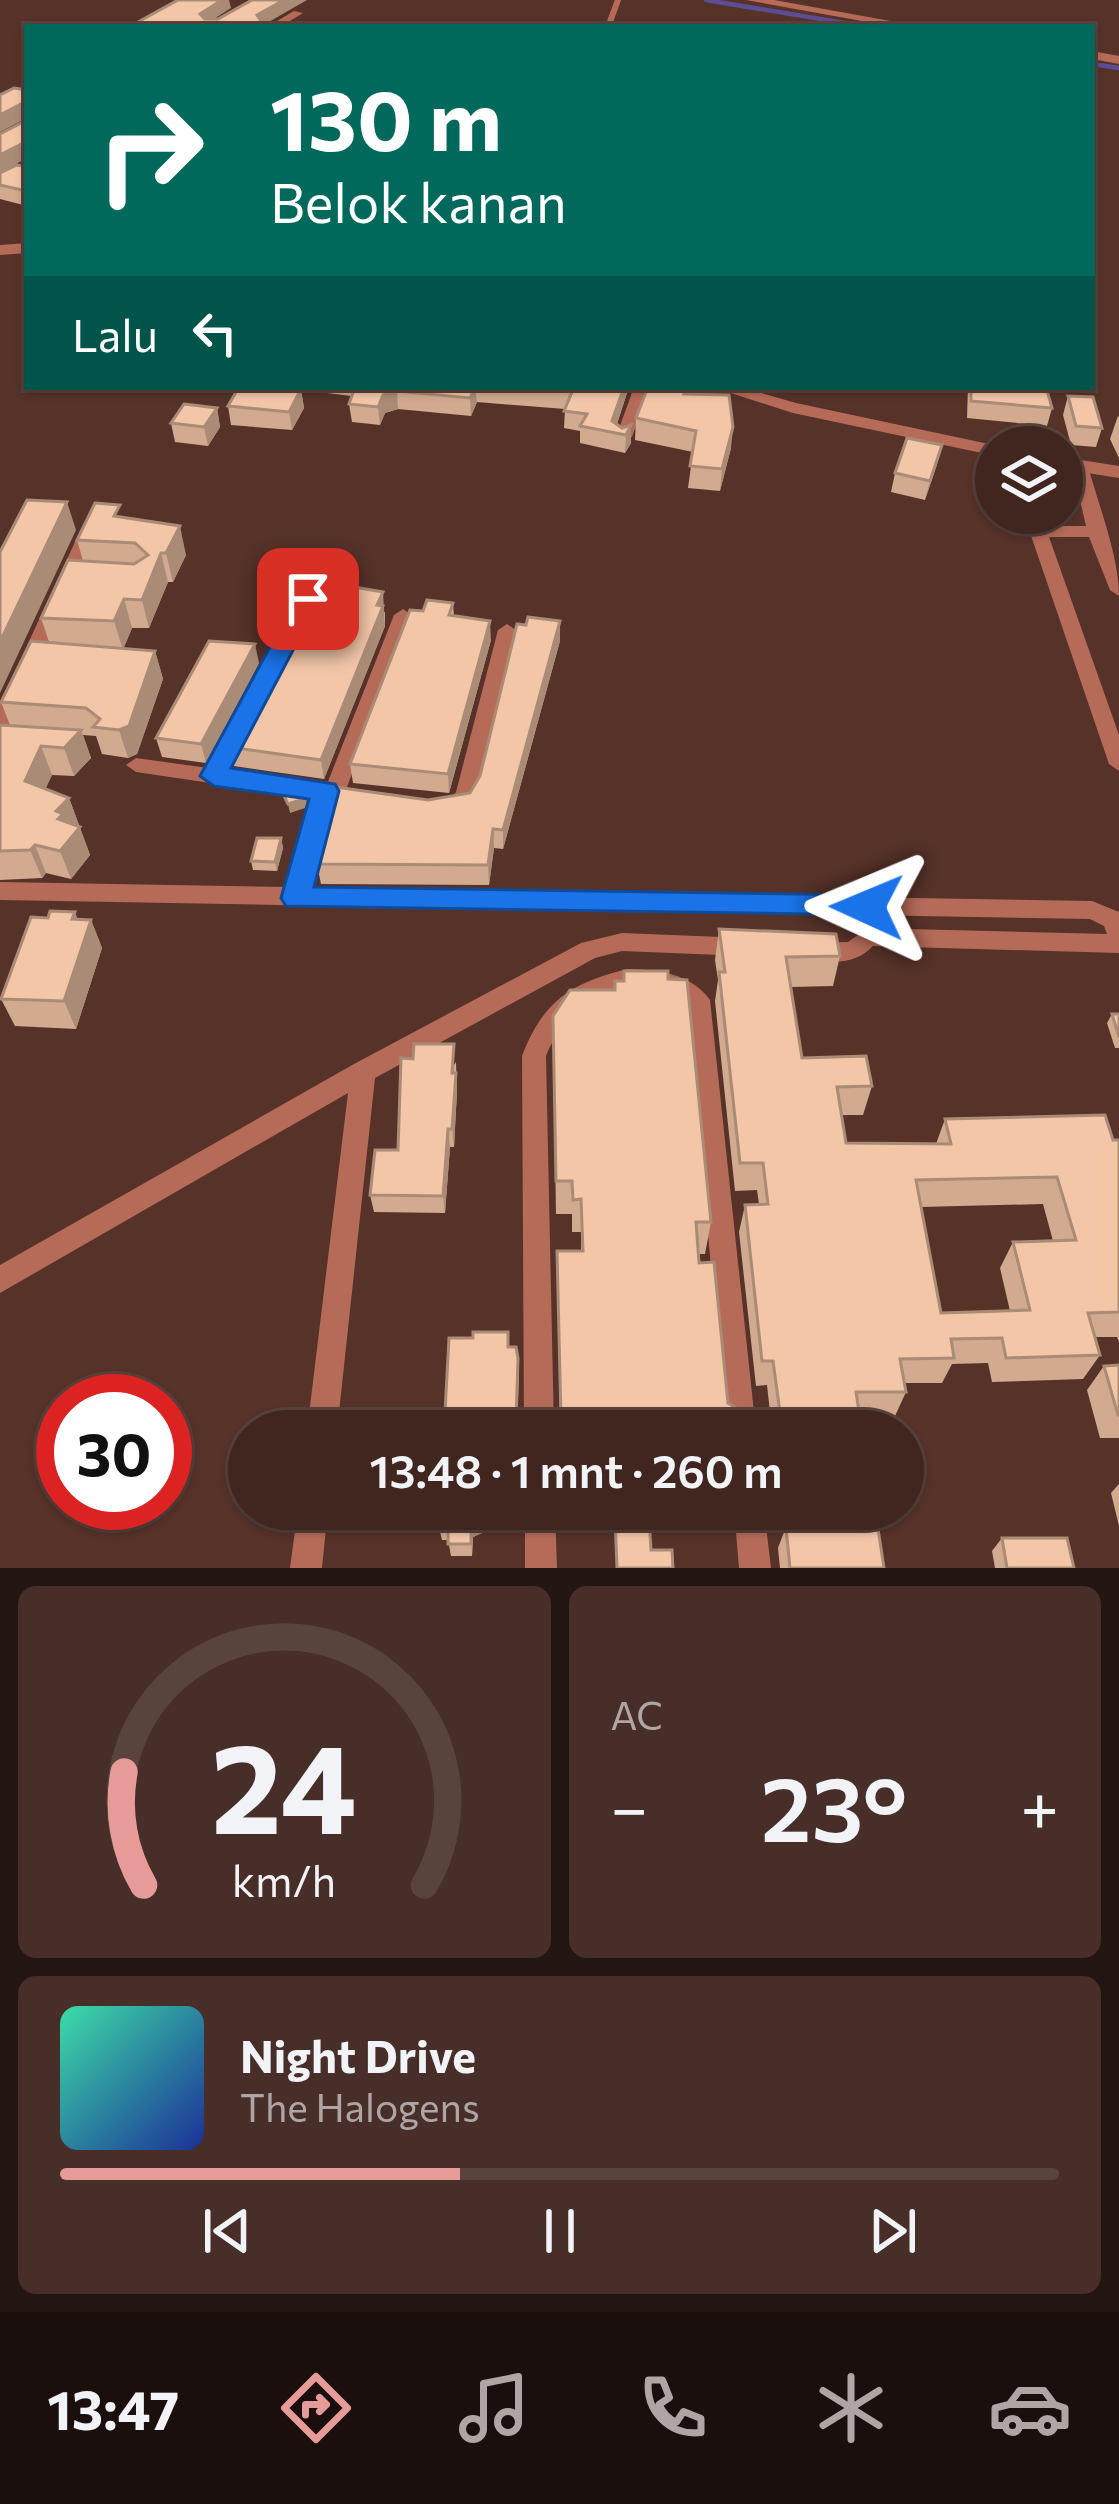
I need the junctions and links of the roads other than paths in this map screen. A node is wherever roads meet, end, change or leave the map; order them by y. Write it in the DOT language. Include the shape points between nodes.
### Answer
graph roads {
  1 [pos="752,0"];
  2 [pos="298,13"];
  3 [pos="278,24"];
  4 [pos="900,24"];
  5 [pos="641,390"];
  6 [pos="731,390"];
  7 [pos="623,437"];
  8 [pos="975,446"];
  9 [pos="1083,466"];
  10 [pos="1119,472"];
  11 [pos="1083,497"];
  12 [pos="90,529"];
  13 [pos="1096,532"];
  14 [pos="1119,590"];
  15 [pos="308,599"];
  16 [pos="403,615"];
  17 [pos="507,630"];
  18 [pos="0,726"];
  19 [pos="0,741"];
  20 [pos="24,742"];
  21 [pos="1119,764"];
  22 [pos="136,765"];
  23 [pos="214,776"];
  24 [pos="330,792"];
  25 [pos="373,799"];
  26 [pos="412,805"];
  27 [pos="0,891"];
  28 [pos="296,898"];
  29 [pos="1117,934"];
  30 [pos="363,1072"];
  31 [pos="0,1280"];
  32 [pos="324,1410"];
  33 [pos="539,1410"];
  34 [pos="739,1410"];
  35 [pos="311,1530"];
  36 [pos="540,1530"];
  37 [pos="751,1530"];
  38 [pos="306,1568"];
  39 [pos="541,1568"];
  40 [pos="755,1568"];
  1 -- 4 [label="street"];
  2 -- 3 [label="street"];
  5 -- 7 [label="street"];
  6 -- 8 [label="street"];
  9 -- 10 [label="street"];
  11 -- 13 [label="street"];
  12 -- 18 [label="street" via="41,657"];
  13 -- 14 [label="street"];
  13 -- 21 [label="street" via="1037,526"];
  15 -- 23 [label="street"];
  16 -- 24 [label="street"];
  17 -- 26 [label="street" via="466,794 447,807"];
  19 -- 20 [label="street"];
  22 -- 23 [label="street"];
  23 -- 24 [label="street"];
  24 -- 25 [label="street"];
  24 -- 28 [label="street"];
  27 -- 28 [label="street"];
  28 -- 29 [label="street" via="1092,910"];
  29 -- 30 [label="street" via="868,938 853,952 622,942 589,950"];
  30 -- 31 [label="street"];
  30 -- 32 [label="street"];
  33 -- 34 [label="street" via="539,1034 577,998 638,979 667,980 698,1000"];
  35 -- 38 [label="street"];
  36 -- 39 [label="street"];
  37 -- 40 [label="street"];
}
